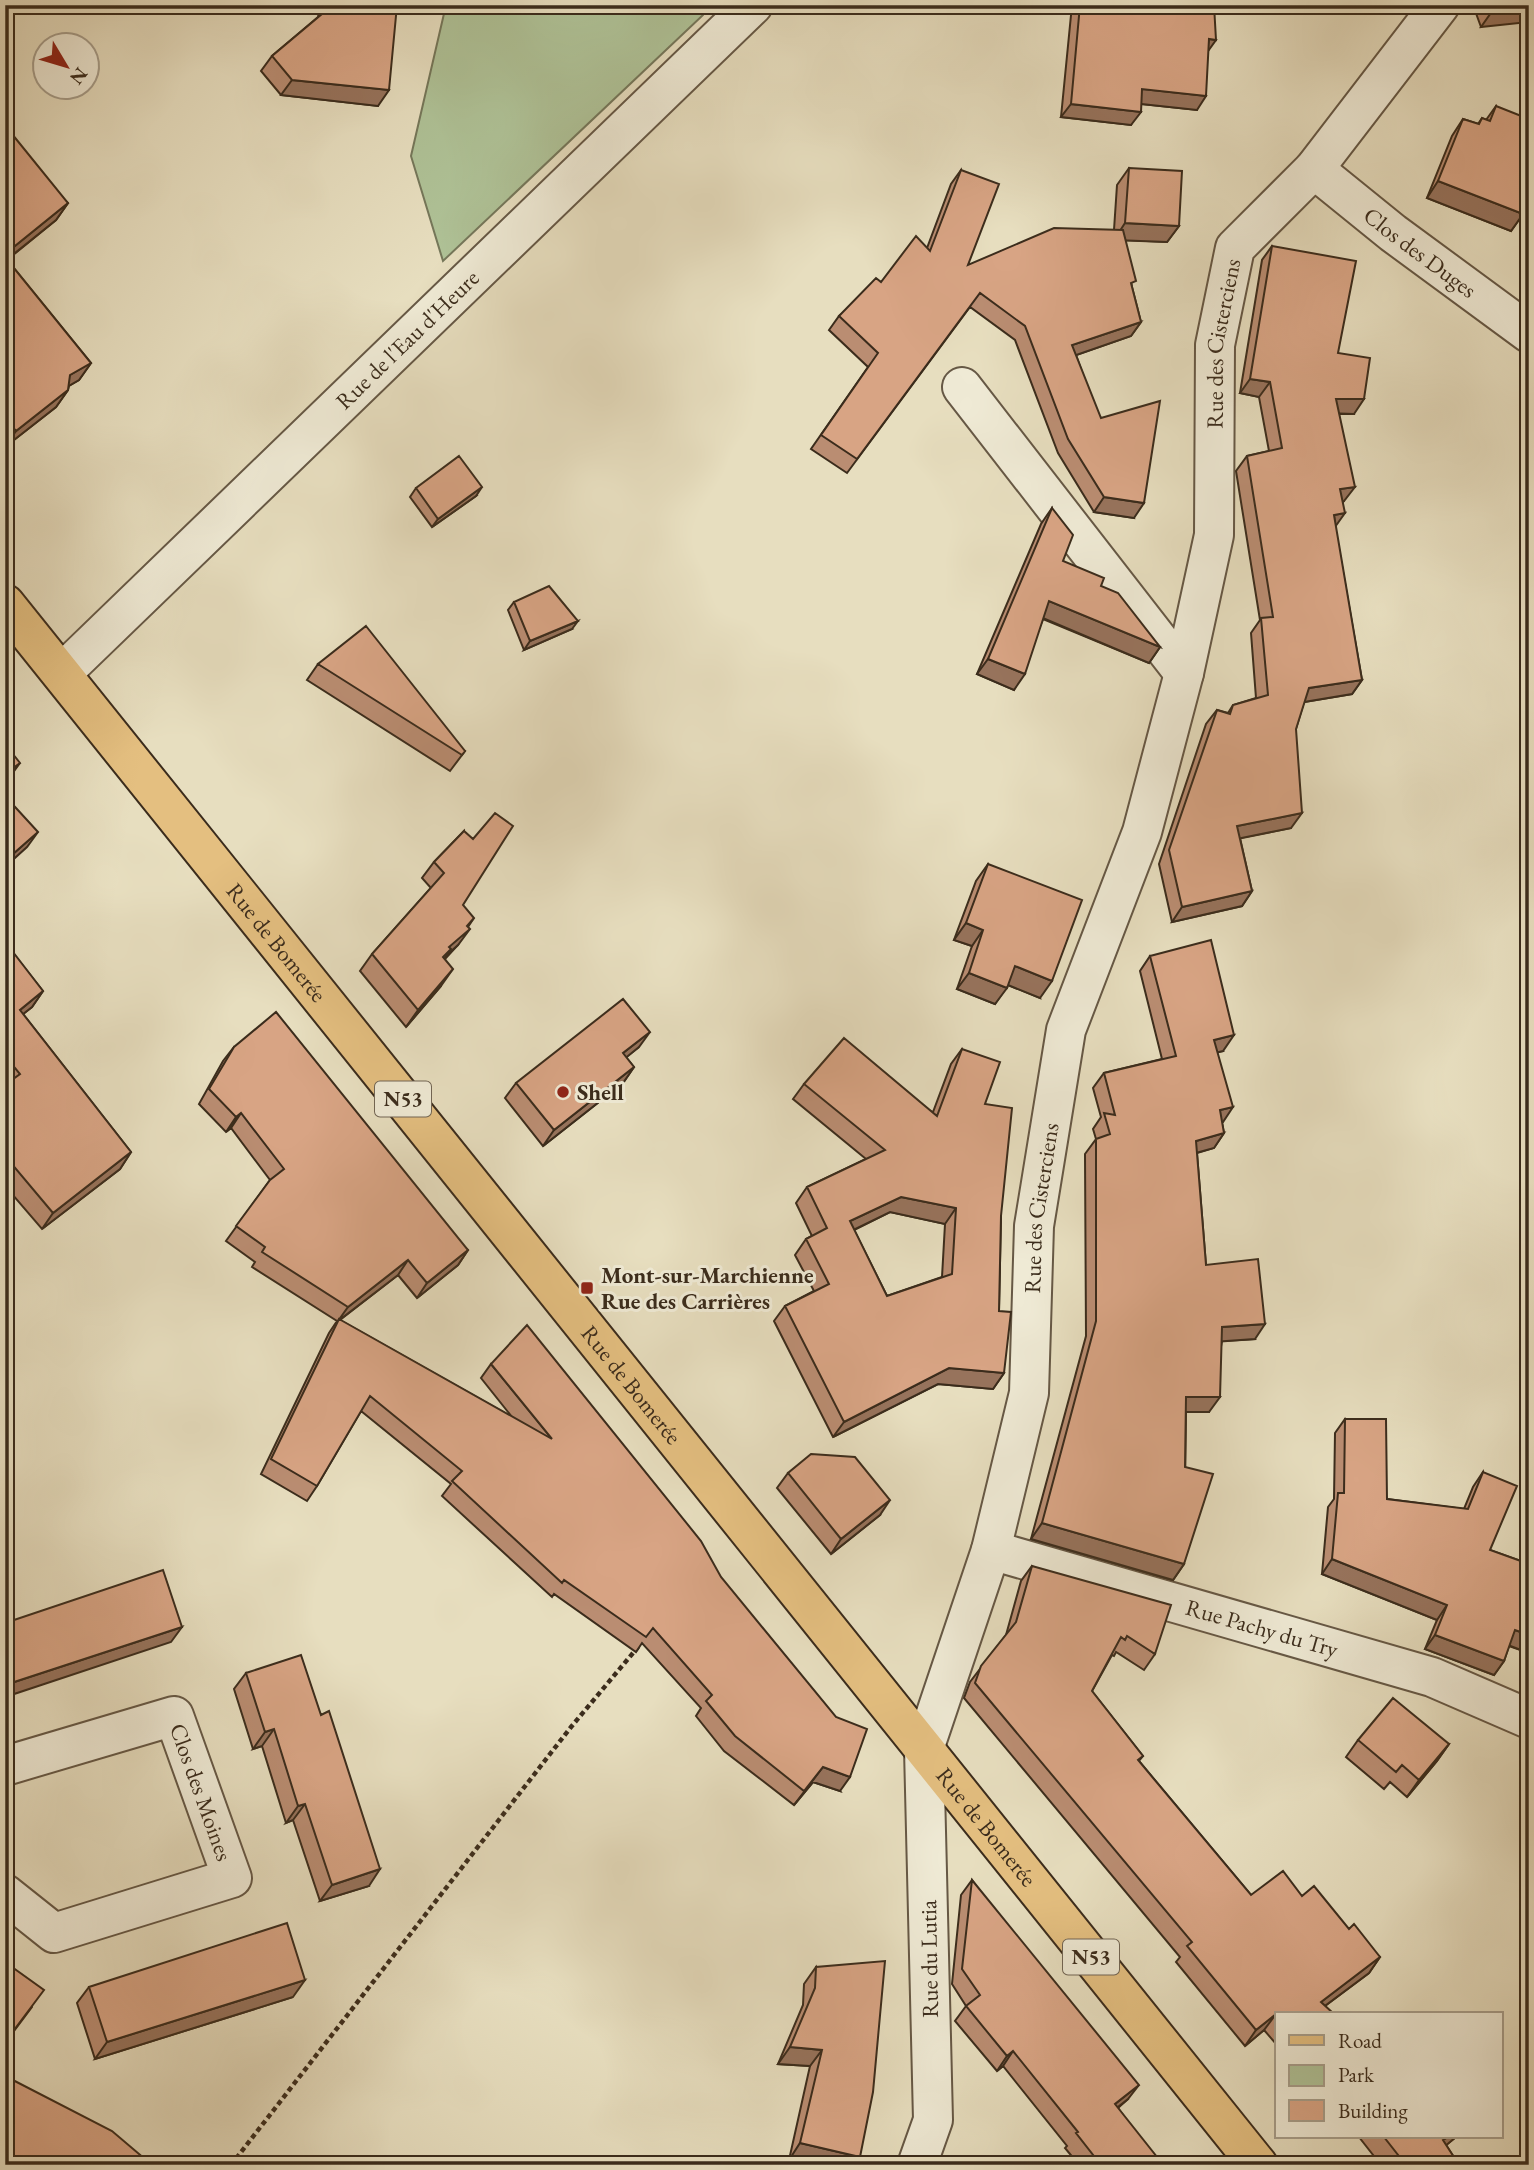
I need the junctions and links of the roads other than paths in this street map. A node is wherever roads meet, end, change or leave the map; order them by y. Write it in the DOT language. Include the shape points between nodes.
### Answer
graph roads {
  1 [pos="753,5"];
  2 [pos="1440,5"];
  3 [pos="1314,169"];
  4 [pos="1529,333"];
  5 [pos="962,387"];
  6 [pos="5,604"];
  7 [pos="62,673"];
  8 [pos="1184,673"];
  9 [pos="991,1550"];
  10 [pos="1529,1719"];
  11 [pos="924,1749"];
  12 [pos="5,1766"];
  13 [pos="5,1894"];
  14 [pos="917,2165"];
  15 [pos="1258,2165"];
  1 -- 7 [label="street, Rue de l'Eau d'Heure"];
  2 -- 3 [label="street, Rue des Cisterciens"];
  3 -- 4 [label="street, Clos des Duges"];
  3 -- 8 [label="street, Rue des Cisterciens" via="1235,248 1215,345 1214,535"];
  5 -- 8 [label="street"];
  6 -- 7 [label="main road, Rue de Bomerée / N53"];
  7 -- 11 [label="main road, Rue de Bomerée / N53"];
  8 -- 9 [label="street, Rue des Cisterciens" via="1142,832 1066,1030 1034,1226 1029,1393"];
  9 -- 10 [label="street, Rue Pachy du Try" via="1432,1677"];
  9 -- 11 [label="street, Rue des Cisterciens"];
  11 -- 14 [label="street, Rue du Lutia" via="933,2120"];
  11 -- 15 [label="main road, Rue de Bomerée / N53"];
  12 -- 13 [label="street, Clos des Moines" via="174,1716 232,1878 54,1933"];
}
